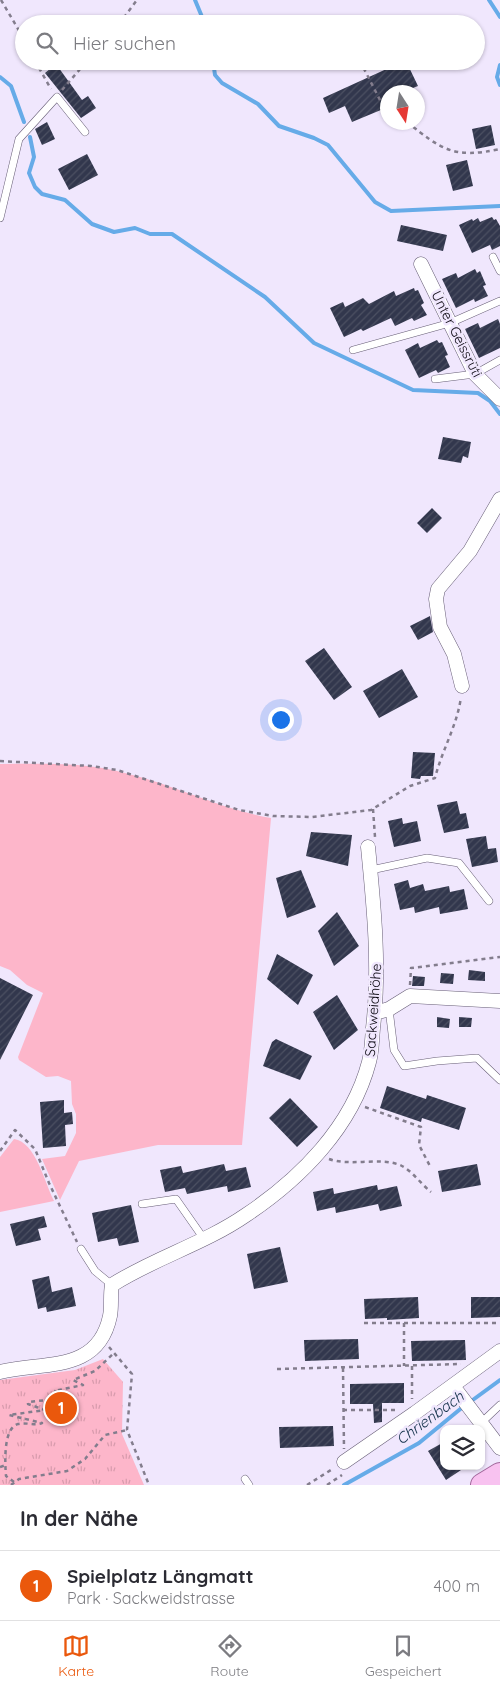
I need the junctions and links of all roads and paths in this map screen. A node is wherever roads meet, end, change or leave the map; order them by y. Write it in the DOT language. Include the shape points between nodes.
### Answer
graph roads {
  1 [pos="1,0"];
  2 [pos="137,0"];
  3 [pos="126,15"];
  4 [pos="15,23"];
  5 [pos="40,70"];
  6 [pos="80,70"];
  7 [pos="365,70"];
  8 [pos="57,97"];
  9 [pos="380,100"];
  10 [pos="418,130"];
  11 [pos="85,132"];
  12 [pos="500,149"];
  13 [pos="0,218"];
  14 [pos="494,257"];
  15 [pos="422,264"];
  16 [pos="500,271"];
  17 [pos="500,301"];
  18 [pos="450,323"];
  19 [pos="353,350"];
  20 [pos="500,360"];
  21 [pos="475,374"];
  22 [pos="435,379"];
  23 [pos="500,399"];
  24 [pos="500,500"];
  25 [pos="462,686"];
  26 [pos="0,761"];
  27 [pos="373,809"];
  28 [pos="368,847"];
  29 [pos="371,870"];
  30 [pos="489,901"];
  31 [pos="500,957"];
  32 [pos="410,996"];
  33 [pos="500,1001"];
  34 [pos="389,1009"];
  35 [pos="375,1014"];
  36 [pos="500,1080"];
  37 [pos="354,1103"];
  38 [pos="0,1151"];
  39 [pos="316,1155"];
  40 [pos="430,1168"];
  41 [pos="431,1192"];
  42 [pos="142,1204"];
  43 [pos="204,1240"];
  44 [pos="81,1249"];
  45 [pos="112,1285"];
  46 [pos="364,1323"];
  47 [pos="404,1323"];
  48 [pos="500,1323"];
  49 [pos="500,1351"];
  50 [pos="114,1353"];
  51 [pos="119,1357"];
  52 [pos="483,1364"];
  53 [pos="404,1366"];
  54 [pos="412,1366"];
  55 [pos="343,1368"];
  56 [pos="277,1369"];
  57 [pos="0,1372"];
  58 [pos="453,1386"];
  59 [pos="500,1405"];
  60 [pos="343,1410"];
  61 [pos="414,1412"];
  62 [pos="481,1420"];
  63 [pos="127,1430"];
  64 [pos="500,1448"];
  65 [pos="344,1462"];
  66 [pos="6,1465"];
  67 [pos="0,1467"];
  68 [pos="500,1474"];
  69 [pos="14,1482"];
  70 [pos="11,1485"];
  71 [pos="149,1485"];
  72 [pos="307,1485"];
  73 [pos="482,1485"];
  1 -- 4 [label="path"];
  2 -- 3 [label="path"];
  5 -- 8 [label="path"];
  6 -- 8 [label="path"];
  7 -- 9 [label="path"];
  8 -- 11 [label="lane"];
  8 -- 13 [label="lane" via="20,139"];
  10 -- 12 [label="path" via="446,150 478,154"];
  14 -- 16 [label="lane"];
  15 -- 18 [label="street, Unter Geissrüti"];
  17 -- 18 [label="lane"];
  18 -- 19 [label="lane"];
  18 -- 21 [label="street, Unter Geissrüti"];
  20 -- 21 [label="lane"];
  21 -- 22 [label="lane"];
  21 -- 23 [label="street, Unter Geissrüti"];
  24 -- 25 [label="street" via="470,551 438,589 436,599 440,627 454,654"];
  25 -- 27 [label="path" via="458,716 435,778 410,786"];
  26 -- 27 [label="path" via="117,770 239,810 273,816 312,817"];
  27 -- 28 [label="path" via="376,846"];
  28 -- 29 [label="street, Sackweidhöhe"];
  29 -- 30 [label="lane" via="427,858 459,863"];
  29 -- 35 [label="street, Sackweidhöhe" via="377,967"];
  31 -- 32 [label="path" via="411,968"];
  32 -- 33 [label="street"];
  32 -- 34 [label="street"];
  34 -- 35 [label="street"];
  34 -- 36 [label="lane" via="394,1050 404,1066 477,1058"];
  35 -- 37 [label="street, Sackweidhöhe" via="370,1061"];
  37 -- 39 [label="street, Sackweidhöhe" via="331,1139"];
  37 -- 40 [label="path" via="421,1127 419,1145"];
  38 -- 44 [label="path" via="15,1130 31,1142"];
  39 -- 41 [label="path" via="341,1163 402,1166"];
  39 -- 43 [label="street, Sackweidhöhe" via="246,1216"];
  42 -- 43 [label="lane" via="176,1199"];
  43 -- 45 [label="street, Sackweidhöhe" via="137,1268"];
  44 -- 45 [label="lane" via="95,1271"];
  45 -- 57 [label="street" via="111,1314 106,1329 85,1356 73,1362"];
  46 -- 47 [label="path"];
  47 -- 48 [label="path"];
  47 -- 53 [label="path"];
  49 -- 52 [label="street"];
  50 -- 66 [label="path" via="95,1371 73,1380 83,1385 54,1391 67,1398 28,1402 45,1410 9,1415 42,1423 14,1426 6,1444"];
  51 -- 63 [label="path" via="132,1374"];
  52 -- 54 [label="path"];
  52 -- 58 [label="street"];
  53 -- 54 [label="path"];
  53 -- 55 [label="path"];
  54 -- 61 [label="path"];
  55 -- 56 [label="path"];
  55 -- 60 [label="path"];
  58 -- 61 [label="street"];
  58 -- 62 [label="street"];
  59 -- 62 [label="lane"];
  60 -- 61 [label="path"];
  60 -- 65 [label="path"];
  61 -- 65 [label="street"];
  62 -- 64 [label="street"];
  63 -- 69 [label="path" via="105,1435 85,1460 67,1471"];
  63 -- 71 [label="path"];
  65 -- 72 [label="path"];
  66 -- 67 [label="path"];
  66 -- 69 [label="path" via="6,1476"];
  68 -- 73 [label="main road"];
  69 -- 70 [label="path"];
}
